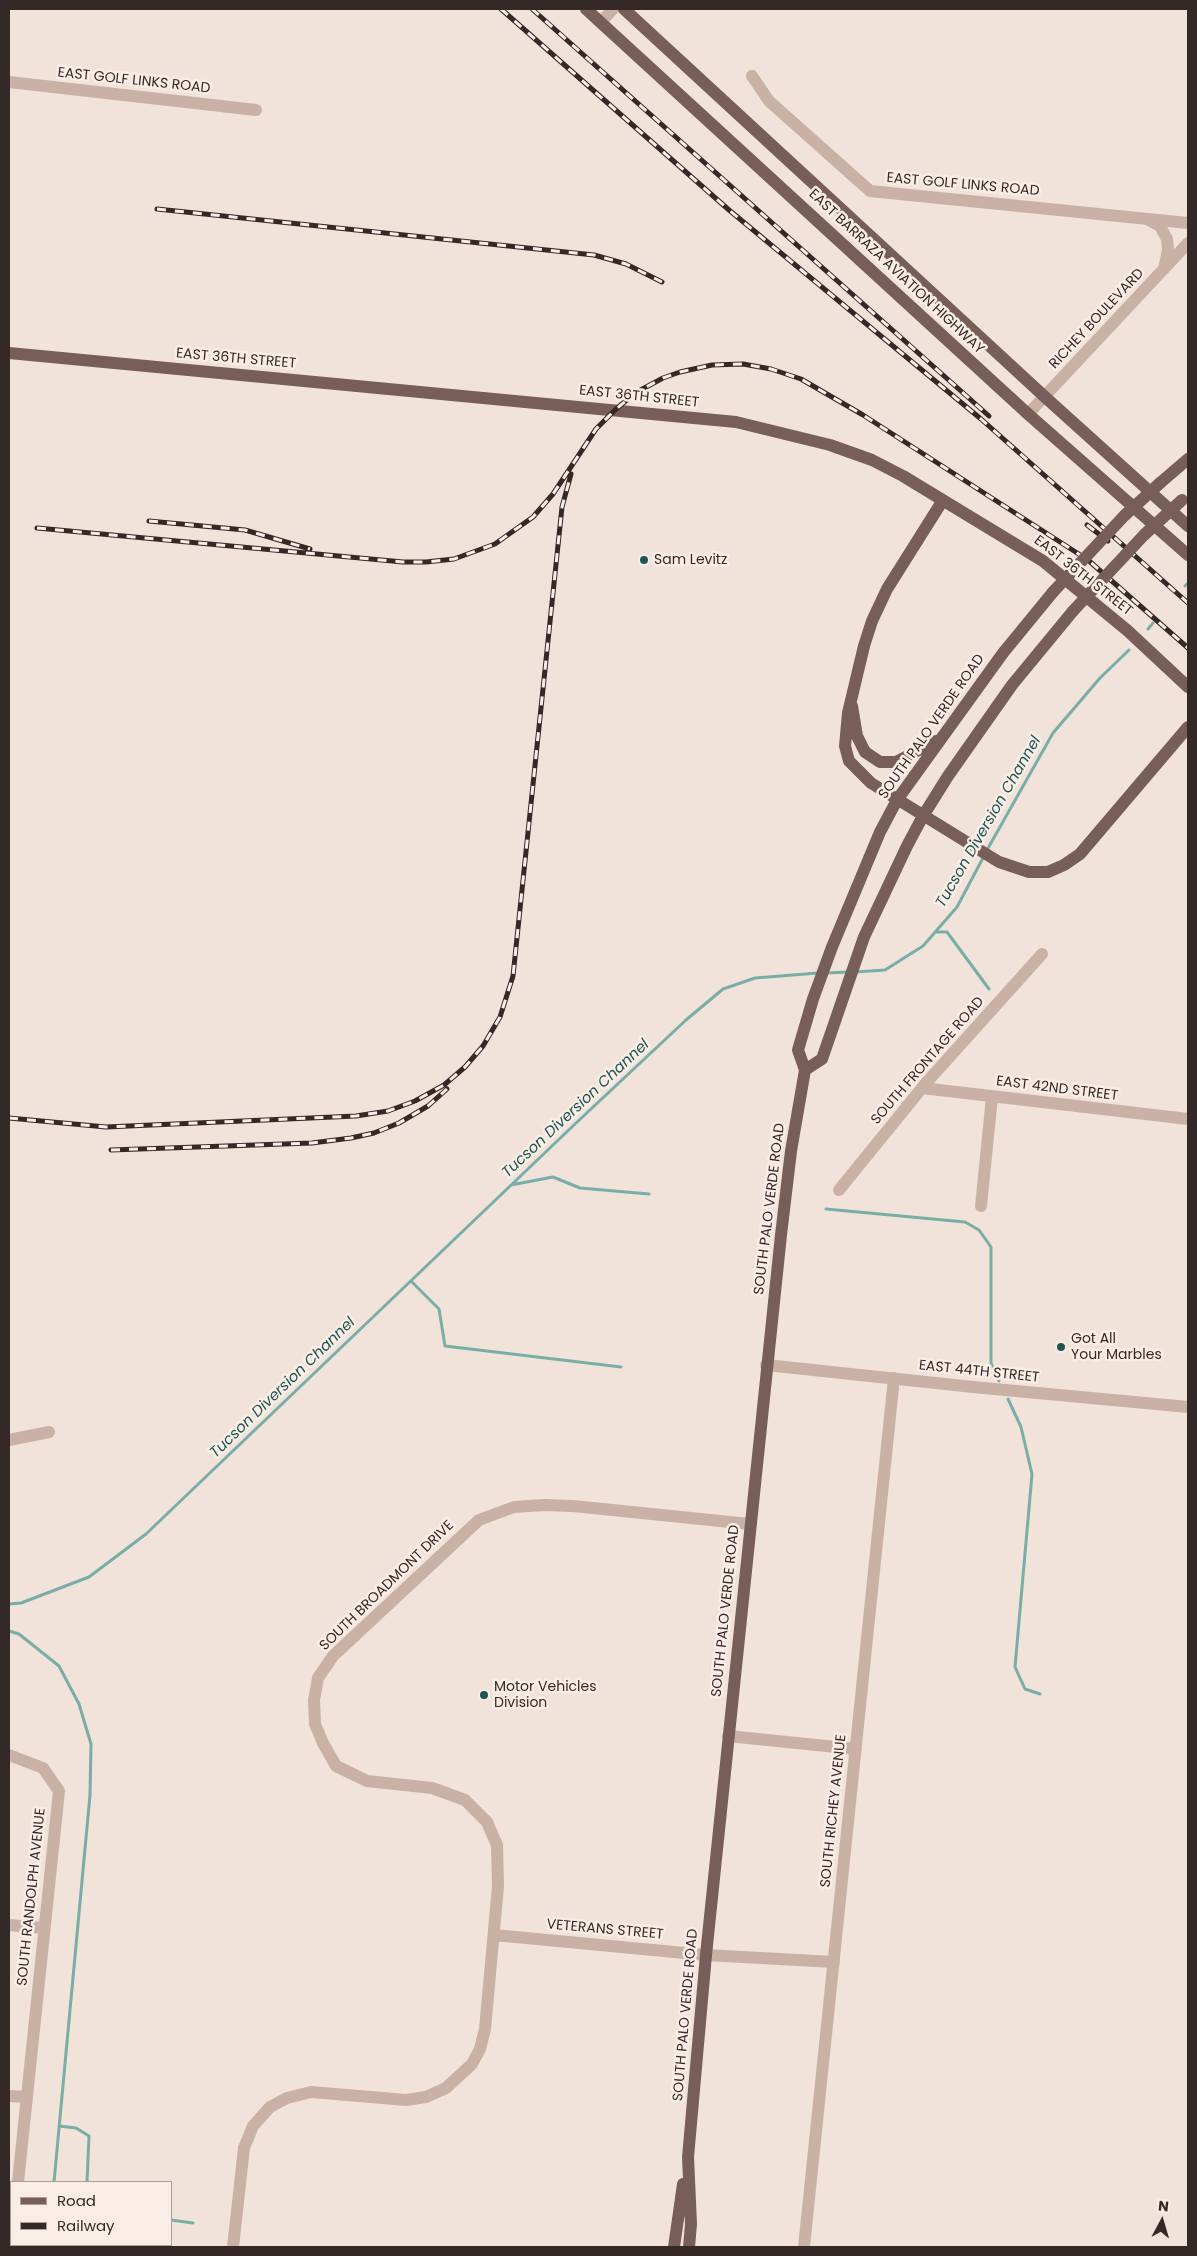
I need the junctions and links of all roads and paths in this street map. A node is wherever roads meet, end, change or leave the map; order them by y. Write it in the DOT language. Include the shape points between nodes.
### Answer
graph roads {
  1 [pos="586,9"];
  2 [pos="613,9"];
  3 [pos="624,9"];
  4 [pos="601,22"];
  5 [pos="752,76"];
  6 [pos="9,82"];
  7 [pos="256,110"];
  8 [pos="1145,218"];
  9 [pos="1188,223"];
  10 [pos="1188,243"];
  11 [pos="1164,269"];
  12 [pos="9,353"];
  13 [pos="1045,397"];
  14 [pos="1028,414"];
  15 [pos="1188,459"];
  16 [pos="1185,497"];
  17 [pos="943,500"];
  18 [pos="1188,526"];
  19 [pos="1186,553"];
  20 [pos="1188,687"];
  21 [pos="851,704"];
  22 [pos="1188,727"];
  23 [pos="939,740"];
  24 [pos="897,800"];
  25 [pos="923,816"];
  26 [pos="1042,954"];
  27 [pos="805,1070"];
  28 [pos="922,1088"];
  29 [pos="992,1096"];
  30 [pos="1188,1119"];
  31 [pos="839,1190"];
  32 [pos="982,1206"];
  33 [pos="766,1365"];
  34 [pos="894,1378"];
  35 [pos="1188,1407"];
  36 [pos="49,1432"];
  37 [pos="9,1440"];
  38 [pos="750,1524"];
  39 [pos="728,1736"];
  40 [pos="856,1749"];
  41 [pos="9,1755"];
  42 [pos="9,1924"];
  43 [pos="44,1928"];
  44 [pos="494,1935"];
  45 [pos="706,1955"];
  46 [pos="834,1962"];
  47 [pos="9,2096"];
  48 [pos="26,2097"];
  49 [pos="688,2157"];
  50 [pos="18,2181"];
  51 [pos="233,2247"];
  52 [pos="674,2247"];
  53 [pos="689,2247"];
  54 [pos="804,2247"];
  1 -- 4 [label="main road, EAST BARRAZA AVIATION HIGHWAY"];
  2 -- 4 [label="street"];
  3 -- 13 [label="main road, EAST BARRAZA AVIATION HIGHWAY"];
  4 -- 14 [label="main road, EAST BARRAZA AVIATION HIGHWAY"];
  5 -- 8 [label="street, EAST GOLF LINKS ROAD" via="769,101 870,191"];
  6 -- 7 [label="street, EAST GOLF LINKS ROAD"];
  8 -- 9 [label="street, EAST GOLF LINKS ROAD"];
  8 -- 11 [label="street" via="1160,226 1167,239"];
  10 -- 11 [label="street, RICHEY BOULEVARD"];
  11 -- 13 [label="street, RICHEY BOULEVARD"];
  12 -- 17 [label="main road, EAST 36TH STREET" via="736,422 847,451 903,476"];
  13 -- 14 [label="street, RICHEY BOULEVARD"];
  13 -- 18 [label="main road, EAST BARRAZA AVIATION HIGHWAY"];
  14 -- 19 [label="main road, EAST BARRAZA AVIATION HIGHWAY"];
  15 -- 23 [label="main road, SOUTH PALO VERDE ROAD, bridge" via="1124,516 1053,592 1003,652"];
  16 -- 25 [label="main road, bridge" via="1073,610 1012,685"];
  17 -- 20 [label="main road, EAST 36TH STREET" via="1043,561 1128,631"];
  17 -- 21 [label="main road" via="880,604 864,646"];
  21 -- 23 [label="main road" via="857,736 865,752 880,762 896,762"];
  21 -- 24 [label="main road" via="845,730 849,760 871,784"];
  22 -- 25 [label="main road" via="1080,854 1064,866 1048,872 1029,872 999,862"];
  23 -- 24 [label="main road, SOUTH PALO VERDE ROAD"];
  24 -- 25 [label="main road"];
  24 -- 27 [label="main road, SOUTH PALO VERDE ROAD" via="880,832 813,999 798,1050"];
  25 -- 27 [label="main road" via="864,937 822,1059"];
  26 -- 28 [label="street, SOUTH FRONTAGE ROAD"];
  27 -- 33 [label="main road, SOUTH PALO VERDE ROAD" via="791,1151"];
  28 -- 29 [label="street, EAST 42ND STREET"];
  28 -- 31 [label="street, SOUTH FRONTAGE ROAD"];
  29 -- 30 [label="street, EAST 42ND STREET"];
  29 -- 32 [label="street"];
  33 -- 34 [label="street, EAST 44TH STREET"];
  33 -- 38 [label="main road, SOUTH PALO VERDE ROAD"];
  34 -- 35 [label="street, EAST 44TH STREET"];
  34 -- 40 [label="street, SOUTH RICHEY AVENUE"];
  36 -- 37 [label="street"];
  38 -- 39 [label="main road, SOUTH PALO VERDE ROAD"];
  38 -- 44 [label="street, SOUTH BROADMONT DRIVE" via="573,1506 514,1507 479,1520 457,1538 333,1656 318,1678 314,1700 315,1724 336,1766 367,1781 432,1788 465,1800 487,1822 497,1845"];
  39 -- 40 [label="street"];
  39 -- 45 [label="main road, SOUTH PALO VERDE ROAD"];
  40 -- 46 [label="street, SOUTH RICHEY AVENUE"];
  41 -- 43 [label="street, SOUTH RANDOLPH AVENUE" via="43,1768 59,1791"];
  42 -- 43 [label="street"];
  43 -- 48 [label="street, SOUTH RANDOLPH AVENUE"];
  44 -- 45 [label="street, VETERANS STREET"];
  44 -- 51 [label="street, SOUTH BROADMONT DRIVE" via="484,2040 472,2064 446,2088 416,2100 311,2092 287,2098 270,2107 253,2126 244,2148"];
  45 -- 46 [label="street, VETERANS STREET"];
  45 -- 49 [label="main road, SOUTH PALO VERDE ROAD"];
  46 -- 54 [label="street, SOUTH RICHEY AVENUE"];
  47 -- 48 [label="street"];
  48 -- 50 [label="street, SOUTH RANDOLPH AVENUE"];
  49 -- 52 [label="main road, SOUTH PALO VERDE ROAD"];
  49 -- 53 [label="main road, SOUTH PALO VERDE ROAD"];
}
